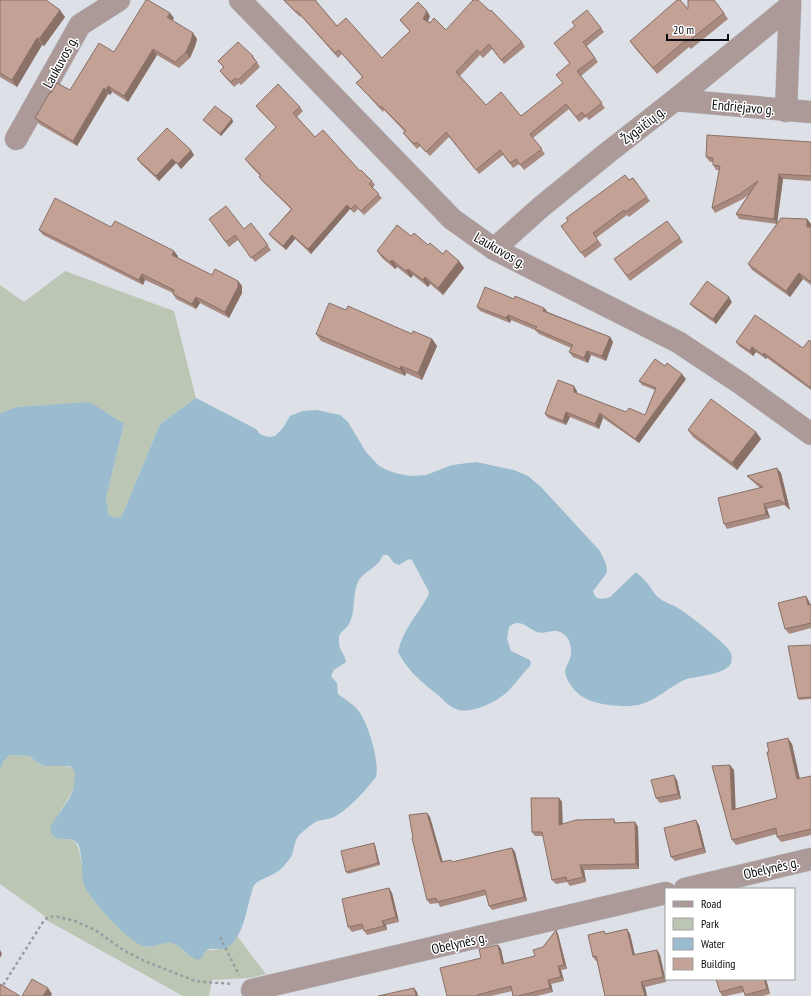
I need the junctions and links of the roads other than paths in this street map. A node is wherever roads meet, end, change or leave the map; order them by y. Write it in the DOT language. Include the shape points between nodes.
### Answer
graph roads {
  1 [pos="120,0"];
  2 [pos="240,0"];
  3 [pos="790,3"];
  4 [pos="675,100"];
  5 [pos="786,111"];
  6 [pos="811,112"];
  7 [pos="16,139"];
  8 [pos="494,249"];
  9 [pos="811,434"];
  10 [pos="811,859"];
  11 [pos="689,888"];
  12 [pos="665,893"];
  13 [pos="249,990"];
  1 -- 7 [label="street, Laukuvos g." via="80,25"];
  2 -- 8 [label="street, Laukuvos g." via="452,219"];
  3 -- 4 [label="street, Žygaičių g."];
  3 -- 5 [label="street"];
  4 -- 5 [label="street, Endriejavo g."];
  4 -- 8 [label="street, Žygaičių g." via="559,192"];
  5 -- 6 [label="street, Endriejavo g."];
  8 -- 9 [label="street, Laukuvos g." via="678,342"];
  10 -- 11 [label="street, Obelynės g."];
  12 -- 13 [label="street, Obelynės g."];
}
